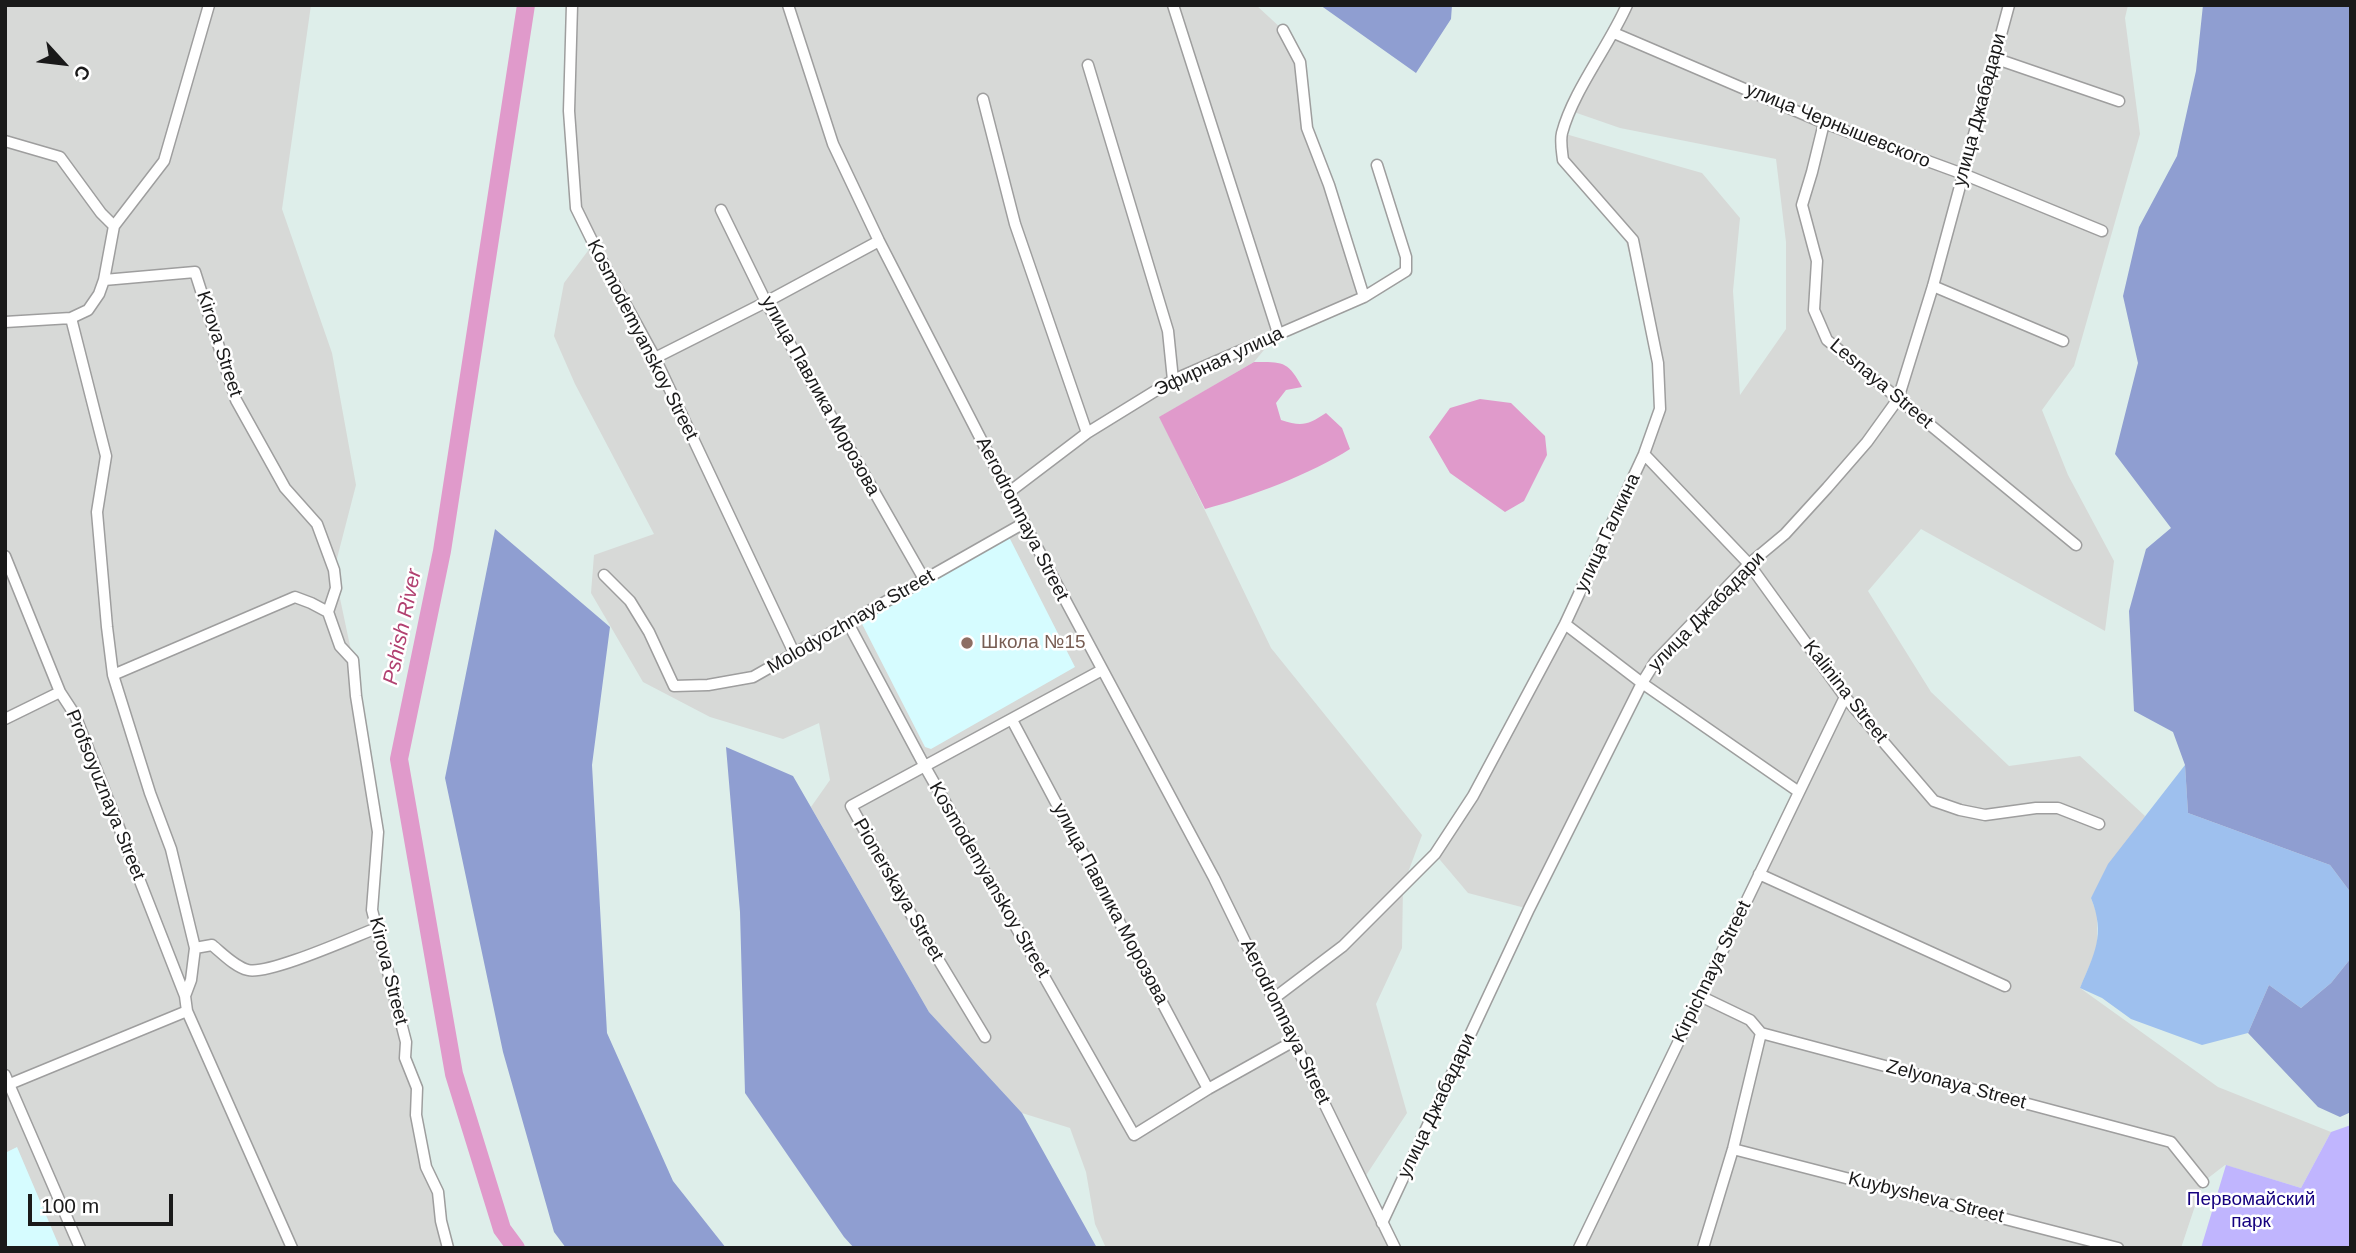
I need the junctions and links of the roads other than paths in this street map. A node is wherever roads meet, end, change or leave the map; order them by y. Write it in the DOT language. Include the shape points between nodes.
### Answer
graph roads {
  1 [pos="209,5"];
  2 [pos="572,5"];
  3 [pos="788,5"];
  4 [pos="1173,5"];
  5 [pos="1626,5"];
  6 [pos="2009,5"];
  7 [pos="1283,30"];
  8 [pos="1614,33"];
  9 [pos="1994,58"];
  10 [pos="1088,65"];
  11 [pos="983,99"];
  12 [pos="2119,101"];
  13 [pos="1824,123"];
  14 [pos="5,141"];
  15 [pos="1377,165"];
  16 [pos="1963,174"];
  17 [pos="721,210"];
  18 [pos="114,226"];
  19 [pos="2102,230"];
  20 [pos="879,241"];
  21 [pos="104,280"];
  22 [pos="1933,286"];
  23 [pos="1364,297"];
  24 [pos="766,302"];
  25 [pos="71,318"];
  26 [pos="5,323"];
  27 [pos="1278,333"];
  28 [pos="2063,341"];
  29 [pos="655,358"];
  30 [pos="1173,380"];
  31 [pos="1898,400"];
  32 [pos="1087,433"];
  33 [pos="1644,454"];
  34 [pos="1008,493"];
  35 [pos="1024,523"];
  36 [pos="2076,545"];
  37 [pos="5,556"];
  38 [pos="1748,565"];
  39 [pos="604,575"];
  40 [pos="924,579"];
  41 [pos="328,612"];
  42 [pos="848,623"];
  43 [pos="1565,624"];
  44 [pos="795,655"];
  45 [pos="1102,670"];
  46 [pos="113,675"];
  47 [pos="1642,683"];
  48 [pos="60,692"];
  49 [pos="1846,697"];
  50 [pos="5,719"];
  51 [pos="1012,720"];
  52 [pos="924,765"];
  53 [pos="1799,792"];
  54 [pos="2099,824"];
  55 [pos="1759,874"];
  56 [pos="377,928"];
  57 [pos="195,948"];
  58 [pos="2005,986"];
  59 [pos="185,996"];
  60 [pos="1700,996"];
  61 [pos="1273,999"];
  62 [pos="187,1010"];
  63 [pos="1761,1033"];
  64 [pos="985,1037"];
  65 [pos="1294,1041"];
  66 [pos="7,1082"];
  67 [pos="1208,1088"];
  68 [pos="1733,1149"];
  69 [pos="2203,1182"];
  70 [pos="1382,1223"];
  71 [pos="80,1248"];
  72 [pos="292,1248"];
  73 [pos="448,1248"];
  74 [pos="1395,1248"];
  75 [pos="1580,1248"];
  76 [pos="1703,1248"];
  77 [pos="2118,1248"];
  1 -- 18 [label="street" via="164,161"];
  2 -- 29 [label="street, Kosmodemyanskoy Street" via="569,111 576,208"];
  3 -- 20 [label="street, Aerodromnaya Street" via="832,144"];
  4 -- 27 [label="street"];
  5 -- 8 [label="street, улица Галкина"];
  6 -- 9 [label="street, улица Джабадари"];
  7 -- 23 [label="street" via="1300,62 1307,128"];
  8 -- 13 [label="street, улица Чернышевского"];
  8 -- 33 [label="street, улица Галкина" via="1571,111 1561,148 1563,160 1633,240 1658,363 1660,409"];
  9 -- 12 [label="street"];
  9 -- 16 [label="street, улица Джабадари"];
  10 -- 30 [label="street" via="1168,331"];
  11 -- 32 [label="street" via="1015,224"];
  13 -- 16 [label="street, улица Чернышевского"];
  13 -- 31 [label="street, Lesnaya Street" via="1802,205 1817,261 1814,310 1827,340"];
  14 -- 18 [label="street" via="60,157"];
  15 -- 23 [label="street, Эфирная улица" via="1406,257 1406,271"];
  16 -- 19 [label="street, улица Чернышевского"];
  16 -- 22 [label="street, улица Джабадари"];
  17 -- 24 [label="street, улица Павлика Морозова"];
  18 -- 21 [label="street"];
  20 -- 24 [label="street"];
  20 -- 34 [label="street, Aerodromnaya Street"];
  21 -- 25 [label="street" via="88,310"];
  21 -- 41 [label="street, Kirova Street" via="195,272 236,401 285,488 317,524 334,570 336,588"];
  22 -- 28 [label="street"];
  22 -- 31 [label="street, улица Джабадари"];
  23 -- 27 [label="street, Эфирная улица"];
  24 -- 29 [label="street"];
  24 -- 40 [label="street, улица Павлика Морозова"];
  25 -- 26 [label="street"];
  25 -- 46 [label="street, Profsoyuznaya Street" via="106,456 97,512"];
  27 -- 30 [label="street, Эфирная улица"];
  29 -- 44 [label="street, Kosmodemyanskoy Street"];
  30 -- 32 [label="street, Эфирная улица"];
  31 -- 36 [label="street, Lesnaya Street"];
  31 -- 38 [label="street, улица Джабадари" via="1827,488 1785,534"];
  32 -- 34 [label="street, Эфирная улица"];
  33 -- 38 [label="street, Kalinina Street"];
  33 -- 43 [label="street, улица Галкина"];
  34 -- 35 [label="street, Aerodromnaya Street"];
  35 -- 40 [label="street, Molodyozhnaya Street"];
  35 -- 45 [label="street, Aerodromnaya Street"];
  37 -- 48 [label="street, Profsoyuznaya Street"];
  38 -- 47 [label="street, улица Джабадари" via="1655,662"];
  38 -- 49 [label="street, Kalinina Street"];
  39 -- 44 [label="street, Molodyozhnaya Street" via="630,601 674,686 753,677"];
  40 -- 42 [label="street, Molodyozhnaya Street"];
  41 -- 46 [label="street" via="295,597"];
  41 -- 56 [label="street, Kirova Street" via="340,646 354,660 378,832 372,910"];
  42 -- 44 [label="street, Molodyozhnaya Street"];
  42 -- 52 [label="street, Kosmodemyanskoy Street"];
  43 -- 47 [label="street"];
  43 -- 61 [label="street, улица Галкина" via="1473,796 1435,854 1343,946"];
  45 -- 51 [label="street, Pionerskaya Street"];
  45 -- 61 [label="street, Aerodromnaya Street"];
  46 -- 57 [label="street, Profsoyuznaya Street" via="171,849"];
  47 -- 53 [label="street"];
  47 -- 70 [label="street, улица Джабадари" via="1529,909"];
  48 -- 50 [label="street"];
  48 -- 59 [label="street, Profsoyuznaya Street" via="75,715"];
  49 -- 53 [label="street, Kirpichnaya Street"];
  49 -- 54 [label="street, Kalinina Street" via="1934,801 1985,816 2057,808"];
  51 -- 52 [label="street, Pionerskaya Street"];
  51 -- 67 [label="street, улица Павлика Морозова"];
  52 -- 64 [label="street, Pionerskaya Street" via="851,806"];
  52 -- 67 [label="street, Kosmodemyanskoy Street" via="1134,1135"];
  53 -- 55 [label="street, Kirpichnaya Street"];
  55 -- 58 [label="street"];
  55 -- 60 [label="street, Kirpichnaya Street"];
  56 -- 57 [label="street" via="291,962 250,971 212,945"];
  56 -- 73 [label="street, Kirova Street" via="405,1058 417,1088 416,1115 426,1167 438,1192"];
  57 -- 59 [label="street, Profsoyuznaya Street"];
  59 -- 62 [label="street, Profsoyuznaya Street"];
  60 -- 63 [label="street, Zelyonaya Street" via="1750,1020"];
  60 -- 75 [label="street, Kirpichnaya Street"];
  61 -- 65 [label="street, Aerodromnaya Street"];
  62 -- 66 [label="street"];
  62 -- 72 [label="street, Profsoyuznaya Street"];
  63 -- 68 [label="street"];
  63 -- 69 [label="street, Zelyonaya Street" via="2172,1142"];
  65 -- 67 [label="street"];
  65 -- 70 [label="street, Aerodromnaya Street"];
  66 -- 71 [label="street"];
  68 -- 76 [label="street"];
  68 -- 77 [label="street, Kuybysheva Street"];
  70 -- 74 [label="street, Aerodromnaya Street"];
}
